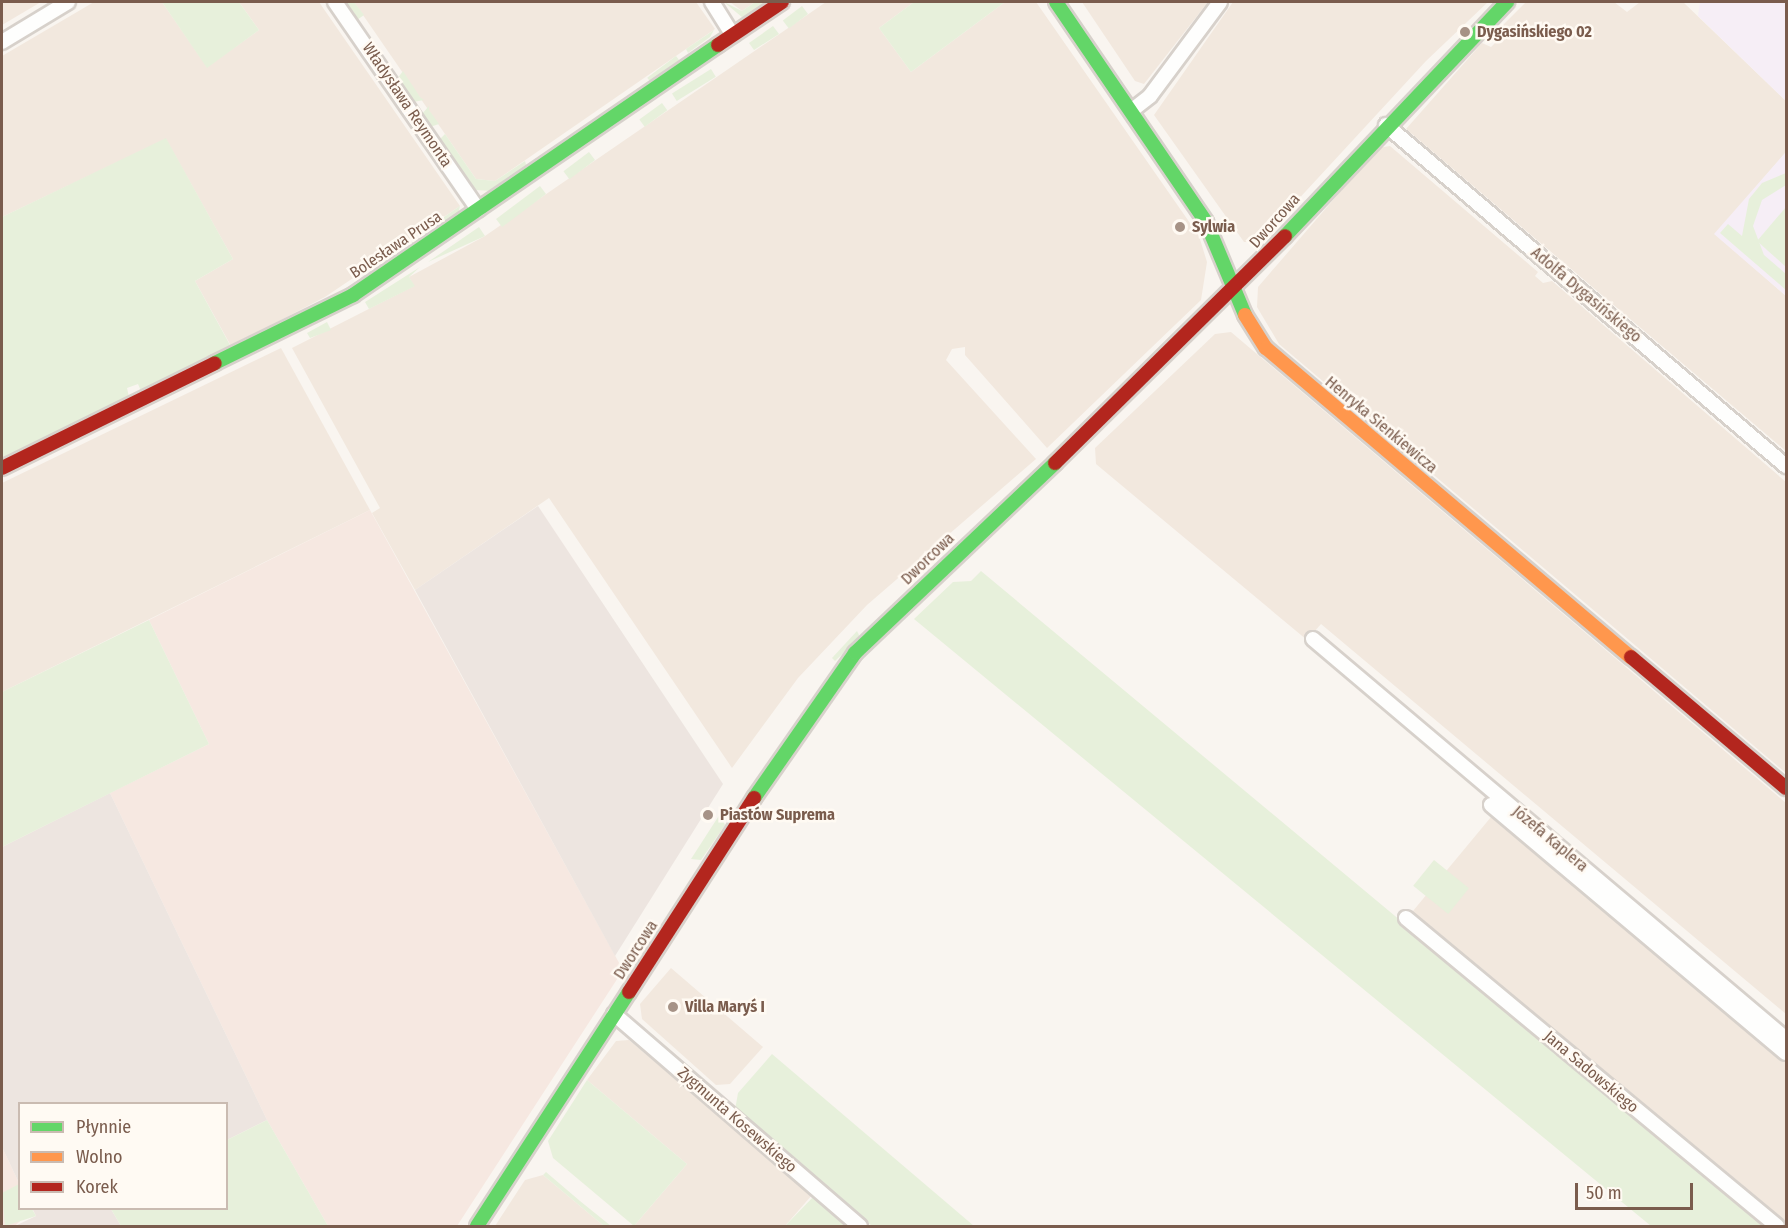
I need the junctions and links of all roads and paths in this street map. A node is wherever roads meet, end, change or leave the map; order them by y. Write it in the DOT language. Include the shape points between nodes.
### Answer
graph roads {
  1 [pos="68,2"];
  2 [pos="335,2"];
  3 [pos="712,2"];
  4 [pos="782,2"];
  5 [pos="1056,2"];
  6 [pos="1220,2"];
  7 [pos="1507,2"];
  8 [pos="733,35"];
  9 [pos="2,42"];
  10 [pos="1131,111"];
  11 [pos="1386,125"];
  12 [pos="478,209"];
  13 [pos="1236,289"];
  14 [pos="1786,466"];
  15 [pos="2,468"];
  16 [pos="1312,639"];
  17 [pos="1786,788"];
  18 [pos="1491,805"];
  19 [pos="1406,918"];
  20 [pos="614,1014"];
  21 [pos="1786,1039"];
  22 [pos="1786,1053"];
  23 [pos="477,1227"];
  24 [pos="860,1227"];
  25 [pos="1777,1227"];
  1 -- 9 [label="street"];
  2 -- 12 [label="street, Władysława Reymonta"];
  3 -- 8 [label="street"];
  4 -- 8 [label="street, Bolesława Prusa"];
  5 -- 10 [label="street, Henryka Sienkiewicza"];
  6 -- 10 [label="street" via="1152,94"];
  7 -- 11 [label="street, Dworcowa"];
  8 -- 12 [label="street, Bolesława Prusa"];
  10 -- 13 [label="street, Henryka Sienkiewicza" via="1206,222"];
  11 -- 13 [label="street, Dworcowa"];
  11 -- 14 [label="street, Adolfa Dygasińskiego"];
  12 -- 15 [label="street, Bolesława Prusa" via="337,304"];
  13 -- 17 [label="street, Henryka Sienkiewicza" via="1254,331 1283,364"];
  13 -- 20 [label="street, Dworcowa" via="855,653 800,728"];
  16 -- 21 [label="street, Józefa Kaplera"];
  18 -- 22 [label="street, Józefa Kaplera"];
  19 -- 25 [label="street, Jana Sadowskiego"];
  20 -- 23 [label="street, Dworcowa"];
  20 -- 24 [label="street, Zygmunta Kosewskiego"];
}
